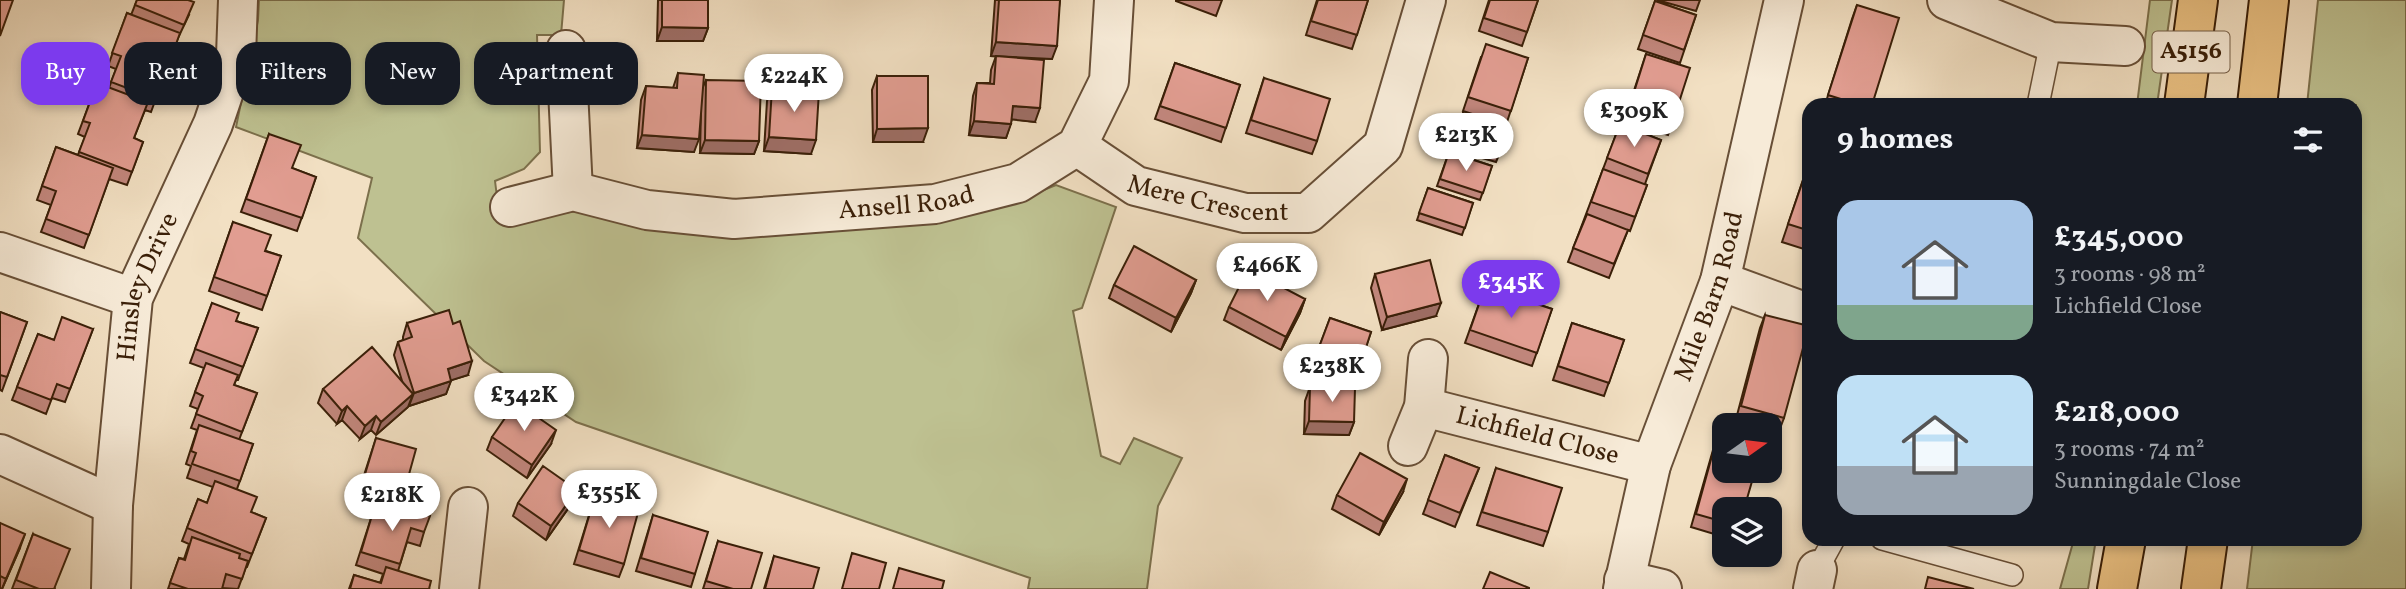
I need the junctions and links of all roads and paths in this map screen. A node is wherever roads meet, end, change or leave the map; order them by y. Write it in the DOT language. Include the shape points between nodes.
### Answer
graph roads {
  1 [pos="238,0"];
  2 [pos="1114,0"];
  3 [pos="1426,0"];
  4 [pos="1784,0"];
  5 [pos="1947,0"];
  6 [pos="2198,0"];
  7 [pos="2269,0"];
  8 [pos="2051,42"];
  9 [pos="2125,46"];
  10 [pos="2039,98"];
  11 [pos="2185,98"];
  12 [pos="2258,98"];
  13 [pos="569,105"];
  14 [pos="1077,146"];
  15 [pos="573,191"];
  16 [pos="510,207"];
  17 [pos="0,252"];
  18 [pos="1720,281"];
  19 [pos="133,298"];
  20 [pos="1802,311"];
  21 [pos="1428,359"];
  22 [pos="1424,407"];
  23 [pos="1408,446"];
  24 [pos="0,454"];
  25 [pos="1651,465"];
  26 [pos="113,505"];
  27 [pos="468,507"];
  28 [pos="1907,546"];
  29 [pos="2125,546"];
  30 [pos="2207,546"];
  31 [pos="2012,575"];
  32 [pos="1624,585"];
  33 [pos="111,589"];
  34 [pos="459,589"];
  35 [pos="1662,589"];
  36 [pos="2117,589"];
  37 [pos="2201,589"];
  1 -- 19 [label="street, Hinsley Drive" via="236,56 213,124"];
  2 -- 14 [label="street" via="1109,81"];
  3 -- 14 [label="street, Mere Crescent" via="1383,145 1308,213 1245,213 1136,186"];
  4 -- 18 [label="street, Mile Barn Road"];
  5 -- 8 [label="street"];
  6 -- 11 [label="highway, A5156"];
  7 -- 12 [label="highway, A5156"];
  8 -- 9 [label="street"];
  8 -- 10 [label="lane"];
  13 -- 15 [label="street"];
  14 -- 15 [label="street, Ansell Road" via="1018,183 935,204 734,219 647,210"];
  15 -- 16 [label="street, Ansell Road"];
  17 -- 19 [label="street"];
  18 -- 20 [label="street"];
  18 -- 25 [label="street, Mile Barn Road"];
  19 -- 26 [label="street, Hinsley Drive"];
  21 -- 22 [label="street, Lichfield Close"];
  22 -- 23 [label="street, Lichfield Close"];
  22 -- 25 [label="street, Lichfield Close"];
  24 -- 26 [label="street"];
  25 -- 32 [label="street, Mile Barn Road"];
  26 -- 33 [label="street, Hinsley Drive"];
  27 -- 34 [label="street"];
  28 -- 31 [label="lane"];
  29 -- 36 [label="highway"];
  30 -- 37 [label="highway"];
  32 -- 35 [label="street"];
}
